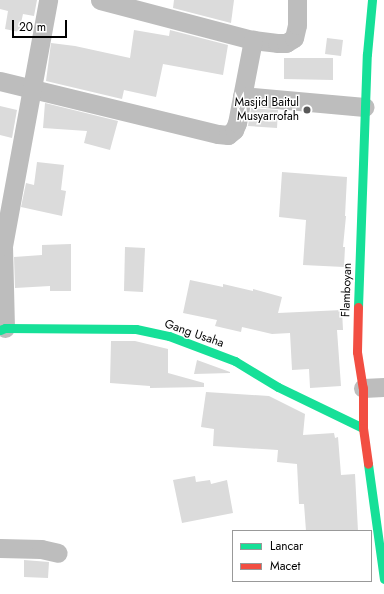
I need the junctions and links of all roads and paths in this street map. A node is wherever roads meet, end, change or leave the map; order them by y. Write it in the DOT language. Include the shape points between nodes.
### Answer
graph roads {
  1 [pos="48,0"];
  2 [pos="100,0"];
  3 [pos="296,0"];
  4 [pos="372,0"];
  5 [pos="253,40"];
  6 [pos="0,81"];
  7 [pos="31,88"];
  8 [pos="242,96"];
  9 [pos="365,107"];
  10 [pos="6,194"];
  11 [pos="2,329"];
  12 [pos="384,387"];
  13 [pos="363,388"];
  14 [pos="363,428"];
  15 [pos="380,519"];
  16 [pos="0,548"];
  17 [pos="58,553"];
  18 [pos="384,579"];
  1 -- 7 [label="street"];
  2 -- 5 [label="street"];
  3 -- 5 [label="street" via="297,25 294,38 286,43"];
  4 -- 9 [label="street, Flamboyan"];
  5 -- 8 [label="street"];
  6 -- 7 [label="street"];
  7 -- 8 [label="street" via="228,135 234,130"];
  7 -- 10 [label="street"];
  8 -- 9 [label="street"];
  9 -- 13 [label="street, Flamboyan" via="356,352"];
  10 -- 11 [label="street"];
  11 -- 14 [label="street, Gang Usaha" via="136,329 169,336 235,361 278,387"];
  12 -- 13 [label="street"];
  13 -- 14 [label="street, Flamboyan"];
  14 -- 15 [label="street, Flamboyan"];
  15 -- 18 [label="street, Flamboyan"];
  16 -- 17 [label="street" via="41,549"];
}
